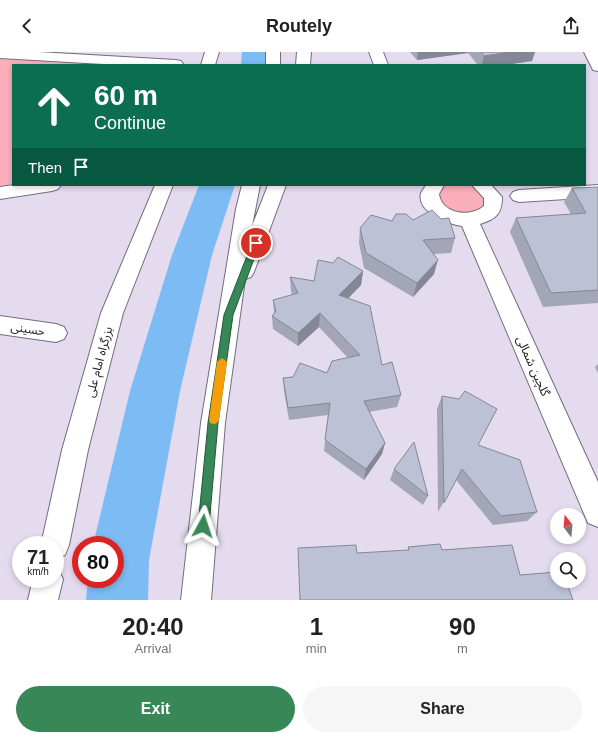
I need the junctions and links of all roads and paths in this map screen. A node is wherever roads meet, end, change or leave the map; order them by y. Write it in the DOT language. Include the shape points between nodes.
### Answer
graph roads {
  1 [pos="212,52"];
  2 [pos="273,52"];
  3 [pos="304,52"];
  4 [pos="376,52"];
  5 [pos="592,52"];
  6 [pos="0,54"];
  7 [pos="70,55"];
  8 [pos="176,64"];
  9 [pos="208,64"];
  10 [pos="273,64"];
  11 [pos="303,64"];
  12 [pos="381,64"];
  13 [pos="598,67"];
  14 [pos="46,186"];
  15 [pos="164,186"];
  16 [pos="251,186"];
  17 [pos="277,186"];
  18 [pos="434,186"];
  19 [pos="482,186"];
  20 [pos="598,191"];
  21 [pos="0,193"];
  22 [pos="518,196"];
  23 [pos="469,220"];
  24 [pos="228,315"];
  25 [pos="0,325"];
  26 [pos="56,333"];
  27 [pos="598,513"];
  28 [pos="57,536"];
  29 [pos="46,588"];
  30 [pos="43,600"];
  31 [pos="196,600"];
  1 -- 9 [label="main road"];
  2 -- 10 [label="main road"];
  3 -- 11 [label="main road"];
  4 -- 12 [label="main road"];
  5 -- 13 [label="main road"];
  6 -- 7 [label="main road"];
  7 -- 8 [label="main road"];
  14 -- 21 [label="main road"];
  15 -- 28 [label="main road, بزرگراه امام علی" via="112,313 75,450"];
  16 -- 24 [label="main road"];
  17 -- 24 [label="main road"];
  18 -- 23 [label="main road" via="429,194 434,207 449,217"];
  19 -- 23 [label="main road" via="493,197 493,208 484,217"];
  20 -- 22 [label="main road"];
  23 -- 27 [label="main road, گلچین شمالی"];
  24 -- 31 [label="main road" via="213,423"];
  25 -- 26 [label="main road, حسینی"];
  29 -- 30 [label="main road"];
}
